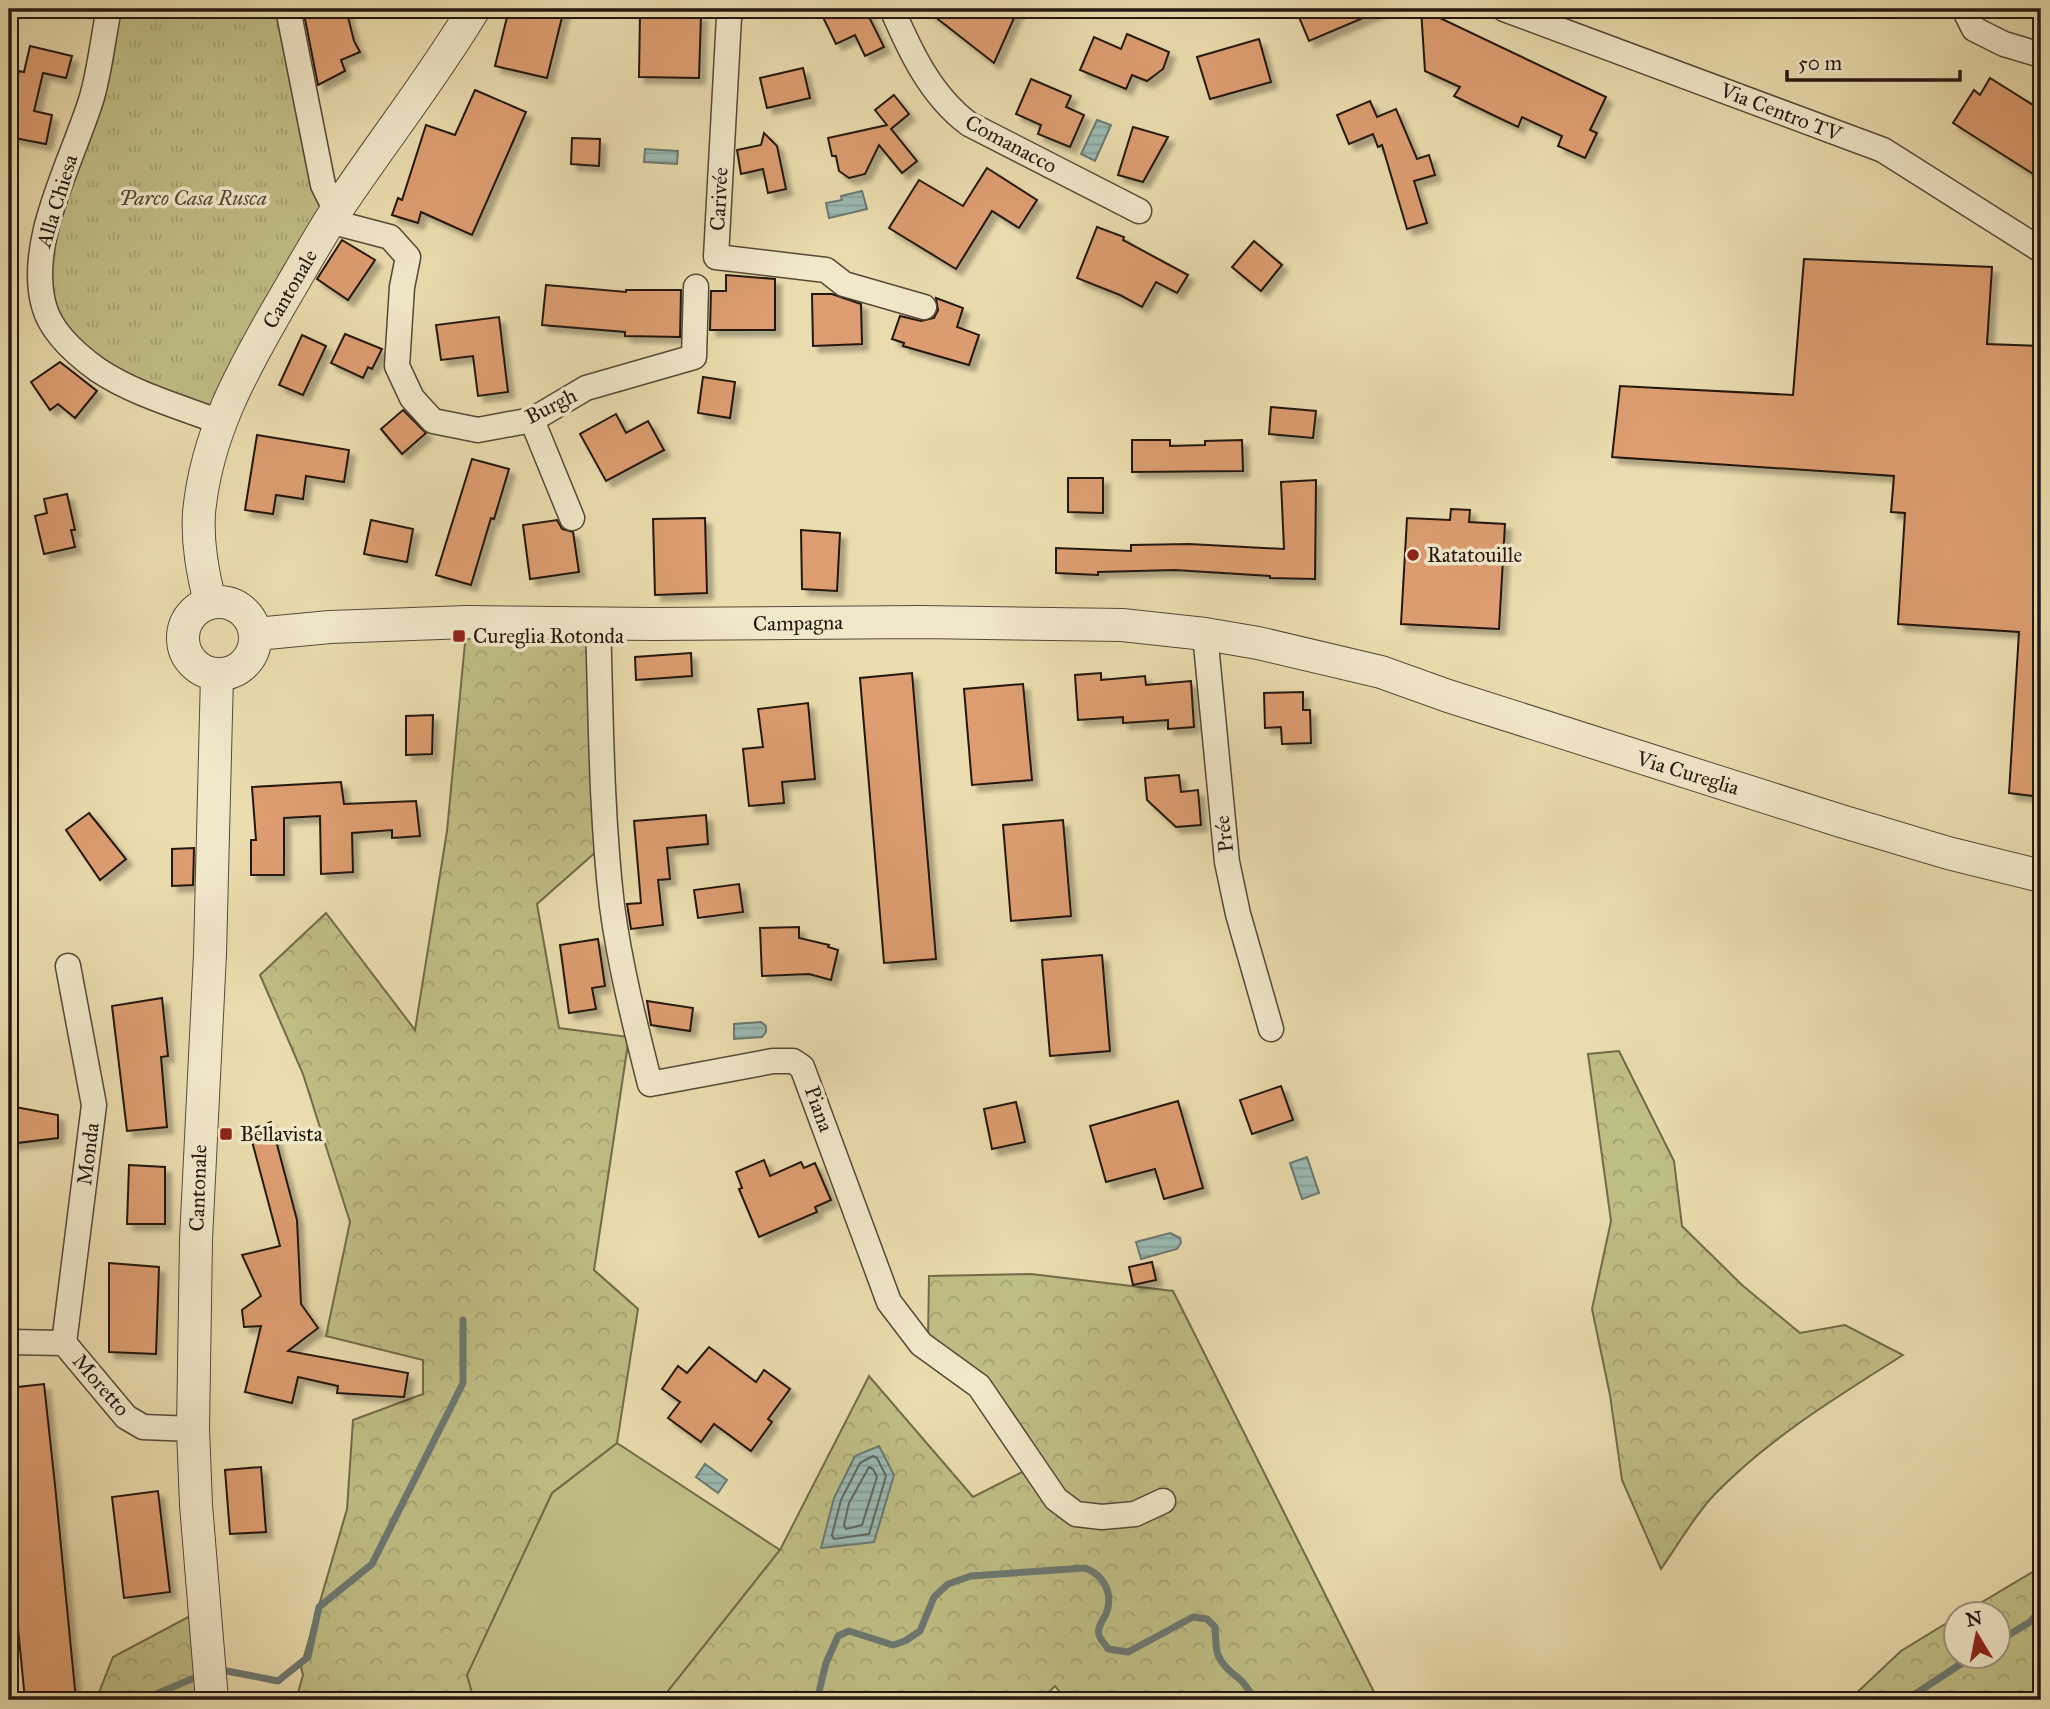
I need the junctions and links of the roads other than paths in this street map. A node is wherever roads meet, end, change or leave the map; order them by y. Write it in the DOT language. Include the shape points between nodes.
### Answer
graph roads {
  1 [pos="108,9"];
  2 [pos="288,9"];
  3 [pos="474,9"];
  4 [pos="733,9"];
  5 [pos="892,9"];
  6 [pos="1504,9"];
  7 [pos="1964,9"];
  8 [pos="2041,55"];
  9 [pos="1139,211"];
  10 [pos="333,216"];
  11 [pos="2041,250"];
  12 [pos="696,287"];
  13 [pos="925,307"];
  14 [pos="532,420"];
  15 [pos="220,422"];
  16 [pos="572,518"];
  17 [pos="210,603"];
  18 [pos="598,622"];
  19 [pos="256,634"];
  20 [pos="1205,634"];
  21 [pos="1337,663"];
  22 [pos="217,675"];
  23 [pos="2041,876"];
  24 [pos="68,966"];
  25 [pos="1271,1029"];
  26 [pos="9,1342"];
  27 [pos="64,1343"];
  28 [pos="193,1429"];
  29 [pos="1163,1501"];
  30 [pos="212,1700"];
  1 -- 15 [label="street, Alla Chiesa" via="92,96 55,198 40,257 44,308 54,328 99,370 132,388"];
  2 -- 10 [label="street"];
  3 -- 10 [label="street, Cantonale"];
  4 -- 13 [label="street, Carivée" via="729,16 716,257 826,270 844,284"];
  5 -- 9 [label="street, Comanacco" via="921,69 955,114"];
  6 -- 11 [label="street, Via Centro TV" via="1883,150"];
  7 -- 8 [label="street" via="1974,29"];
  10 -- 14 [label="street, Burgh" via="390,237 408,257 397,366 412,398 433,421 478,430"];
  10 -- 15 [label="street, Cantonale" via="247,363"];
  12 -- 14 [label="street, Burgh" via="694,357 586,388"];
  14 -- 16 [label="street"];
  15 -- 17 [label="street, Cantonale" via="199,515"];
  17 -- 19 [label="street" via="240,608"];
  17 -- 22 [label="street" via="191,615 183,647 195,666"];
  18 -- 19 [label="street, Campagna" via="385,624"];
  18 -- 20 [label="street, Campagna" via="1083,623"];
  18 -- 29 [label="street, Piana" via="612,907 650,1084 773,1062 793,1061 802,1067 888,1302 920,1344 979,1386 1056,1499 1076,1514 1135,1514"];
  19 -- 22 [label="street" via="250,658 241,668"];
  20 -- 21 [label="street, Campagna"];
  20 -- 25 [label="street, Prée" via="1227,862"];
  21 -- 23 [label="street, Via Cureglia" via="1381,672 1841,821"];
  22 -- 28 [label="street, Cantonale"];
  24 -- 27 [label="street, Monda" via="94,1105"];
  26 -- 27 [label="street, Moretto"];
  27 -- 28 [label="street, Moretto" via="126,1417 143,1427"];
  28 -- 30 [label="street, Cantonale"];
}
